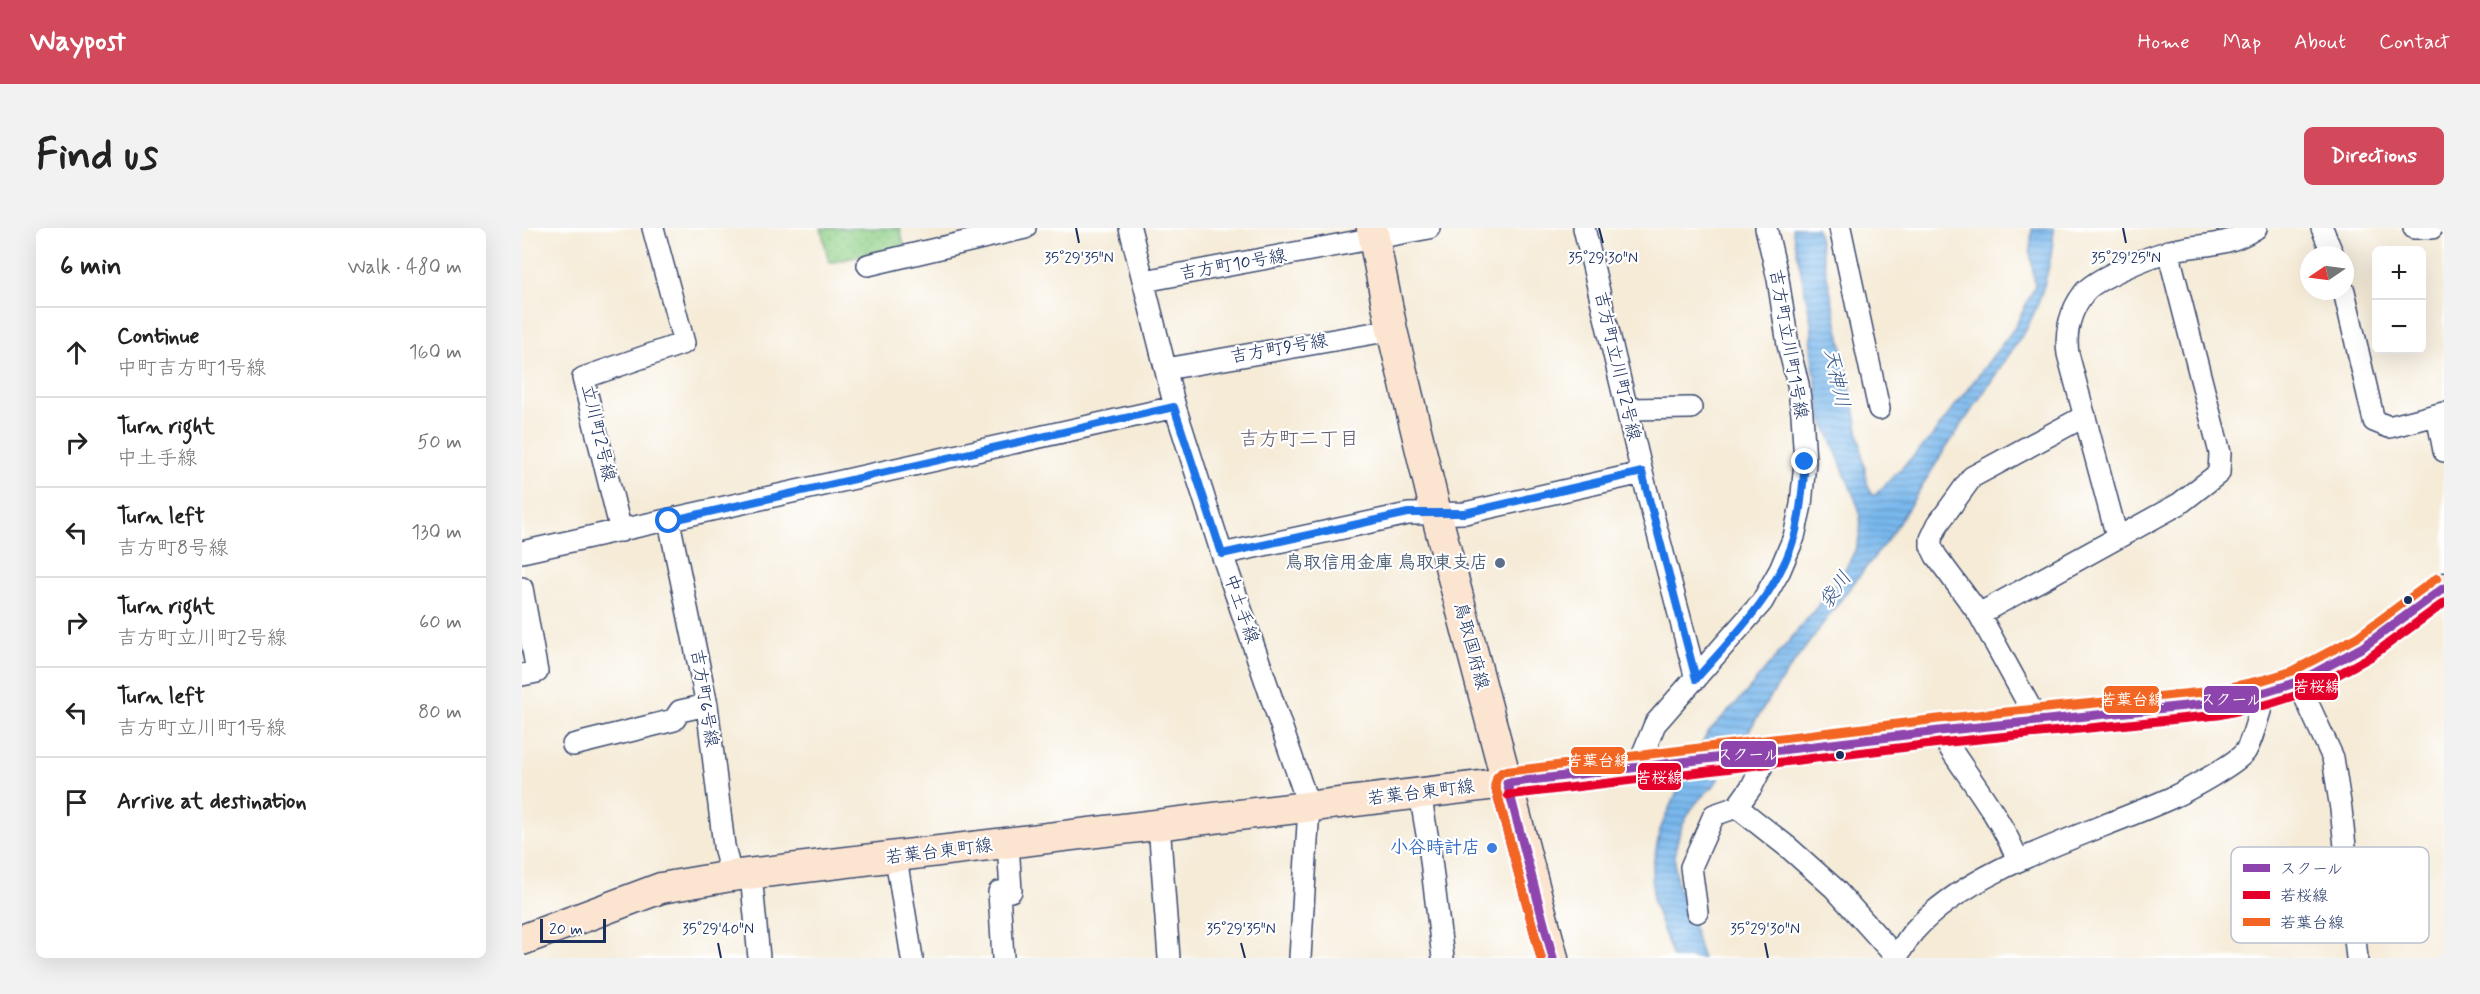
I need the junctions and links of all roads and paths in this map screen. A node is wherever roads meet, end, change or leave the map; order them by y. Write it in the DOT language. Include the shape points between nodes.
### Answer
graph roads {
  1 [pos="653,228"];
  2 [pos="1025,228"];
  3 [pos="1130,228"];
  4 [pos="1429,228"];
  5 [pos="1584,228"];
  6 [pos="1766,228"];
  7 [pos="1840,228"];
  8 [pos="2256,228"];
  9 [pos="2322,228"];
  10 [pos="2414,228"];
  11 [pos="2432,228"];
  12 [pos="1373,234"];
  13 [pos="2329,246"];
  14 [pos="2168,251"];
  15 [pos="868,265"];
  16 [pos="1144,281"];
  17 [pos="2346,300"];
  18 [pos="1392,330"];
  19 [pos="1166,369"];
  20 [pos="1174,407"];
  21 [pos="1691,408"];
  22 [pos="1627,409"];
  23 [pos="1879,409"];
  24 [pos="2440,414"];
  25 [pos="2085,416"];
  26 [pos="2444,452"];
  27 [pos="1642,472"];
  28 [pos="1436,513"];
  29 [pos="669,521"];
  30 [pos="621,531"];
  31 [pos="2117,537"];
  32 [pos="522,552"];
  33 [pos="1222,554"];
  34 [pos="522,588"];
  35 [pos="2441,592"];
  36 [pos="1979,614"];
  37 [pos="522,675"];
  38 [pos="1696,679"];
  39 [pos="2298,681"];
  40 [pos="2266,692"];
  41 [pos="707,705"];
  42 [pos="2037,720"];
  43 [pos="1939,730"];
  44 [pos="573,744"];
  45 [pos="1761,753"];
  46 [pos="1645,767"];
  47 [pos="1507,783"];
  48 [pos="1419,793"];
  49 [pos="1309,807"];
  50 [pos="1737,807"];
  51 [pos="1159,824"];
  52 [pos="1008,843"];
  53 [pos="2345,847"];
  54 [pos="896,858"];
  55 [pos="2018,861"];
  56 [pos="741,875"];
  57 [pos="1697,912"];
  58 [pos="522,940"];
  59 [pos="2355,943"];
  60 [pos="759,958"];
  61 [pos="912,958"];
  62 [pos="1003,958"];
  63 [pos="1169,958"];
  64 [pos="1300,958"];
  65 [pos="1443,958"];
  66 [pos="1553,958"];
  67 [pos="1897,958"];
  68 [pos="2357,958"];
  1 -- 30 [label="street, 立川町2号線" via="684,343 583,378"];
  2 -- 15 [label="street"];
  3 -- 16 [label="street, 中土手線"];
  4 -- 12 [label="street, 吉方町10号線"];
  5 -- 22 [label="street, 吉方町立川町2号線"];
  6 -- 38 [label="street, 吉方町立川町1号線" via="1802,414 1805,462 1801,505 1794,537 1762,602"];
  7 -- 23 [label="street"];
  8 -- 14 [label="street" via="2225,243"];
  9 -- 13 [label="street"];
  10 -- 11 [label="street"];
  12 -- 16 [label="street, 吉方町10号線"];
  12 -- 18 [label="main road, 鳥取国府線"];
  14 -- 25 [label="street" via="2093,284 2073,313 2066,342"];
  14 -- 31 [label="street" via="2221,462 2219,473 2180,504"];
  16 -- 19 [label="street, 中土手線"];
  17 -- 24 [label="street" via="2374,421 2389,427"];
  18 -- 19 [label="street, 吉方町9号線"];
  18 -- 28 [label="main road, 鳥取国府線"];
  19 -- 20 [label="street, 中土手線"];
  20 -- 29 [label="street"];
  20 -- 33 [label="street, 中土手線"];
  21 -- 22 [label="street"];
  22 -- 27 [label="street, 吉方町立川町2号線"];
  24 -- 26 [label="street"];
  25 -- 31 [label="street"];
  25 -- 36 [label="street" via="1972,477 1938,524 1931,546"];
  27 -- 28 [label="street" via="1465,513"];
  27 -- 38 [label="street, 吉方町立川町2号線"];
  28 -- 33 [label="street" via="1408,513"];
  28 -- 47 [label="main road, 鳥取国府線"];
  29 -- 30 [label="street"];
  29 -- 41 [label="street, 吉方町6号線"];
  30 -- 32 [label="street"];
  31 -- 36 [label="street"];
  33 -- 49 [label="street, 中土手線"];
  34 -- 37 [label="street" via="537,672"];
  35 -- 39 [label="main road, 若葉台東町線" via="2363,647"];
  36 -- 42 [label="street"];
  38 -- 46 [label="street, 吉方町立川町1号線" via="1655,724"];
  39 -- 40 [label="main road, 若葉台東町線"];
  39 -- 53 [label="street" via="2333,758"];
  40 -- 42 [label="main road, 若葉台東町線" via="2215,703"];
  40 -- 55 [label="street" via="2245,752 2211,776 2148,808"];
  41 -- 44 [label="street" via="680,711 674,720"];
  41 -- 56 [label="street, 吉方町6号線" via="724,846"];
  42 -- 43 [label="main road, 若葉台東町線"];
  43 -- 45 [label="main road, 若葉台東町線"];
  43 -- 55 [label="street" via="2002,825"];
  45 -- 46 [label="main road, 若葉台東町線"];
  45 -- 50 [label="street" via="1752,786"];
  46 -- 47 [label="main road, 若葉台東町線"];
  47 -- 48 [label="main road, 若葉台東町線"];
  47 -- 66 [label="main road, 鳥取国府線"];
  48 -- 49 [label="main road, 若葉台東町線"];
  48 -- 65 [label="street"];
  49 -- 51 [label="main road, 若葉台東町線"];
  49 -- 64 [label="street, 中土手線"];
  50 -- 57 [label="street" via="1714,815 1691,867"];
  50 -- 67 [label="street" via="1834,888"];
  51 -- 52 [label="main road, 若葉台東町線"];
  51 -- 63 [label="street"];
  52 -- 54 [label="main road, 若葉台東町線"];
  52 -- 62 [label="street" via="1011,891 999,892"];
  54 -- 56 [label="main road, 若葉台東町線"];
  54 -- 61 [label="street"];
  55 -- 67 [label="street" via="1980,880 1941,907 1914,932"];
  56 -- 58 [label="main road, 若葉台東町線" via="661,888"];
  56 -- 60 [label="street, 吉方町6号線"];
  59 -- 68 [label="street"];
}
